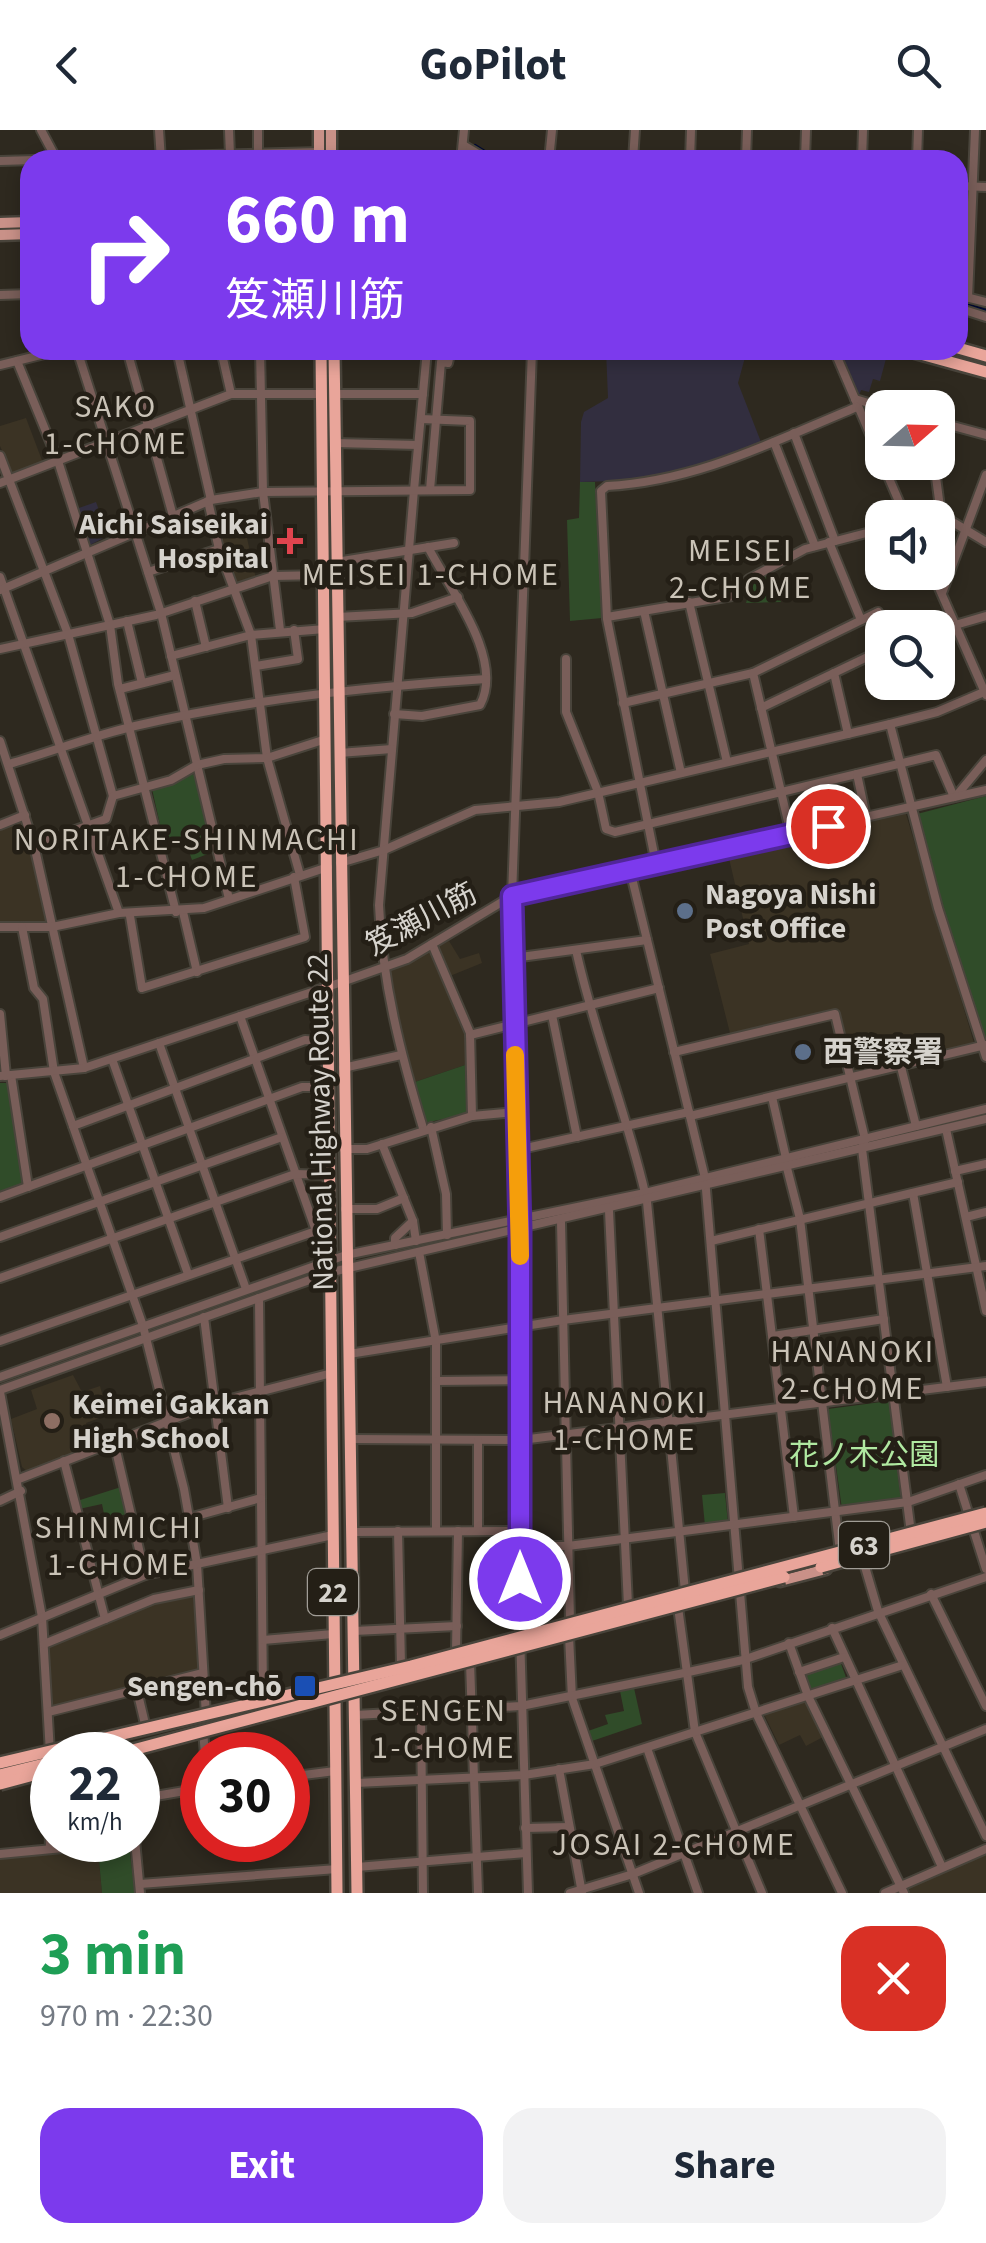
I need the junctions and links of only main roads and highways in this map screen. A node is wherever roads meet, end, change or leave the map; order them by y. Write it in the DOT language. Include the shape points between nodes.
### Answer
graph roads {
  1 [pos="323,360"];
  2 [pos="333,360"];
  3 [pos="942,360"];
  4 [pos="986,372"];
  5 [pos="328,394"];
  6 [pos="329,491"];
  7 [pos="332,692"];
  8 [pos="334,865"];
  9 [pos="986,1511"];
  10 [pos="986,1523"];
  11 [pos="355,1676"];
  12 [pos="334,1681"];
  13 [pos="354,1692"];
  14 [pos="318,1694"];
  15 [pos="334,1699"];
  16 [pos="125,1732"];
  17 [pos="160,1734"];
  18 [pos="160,1735"];
  19 [pos="160,1741"];
  20 [pos="160,1747"];
  21 [pos="30,1764"];
  22 [pos="0,1767"];
  23 [pos="30,1772"];
  24 [pos="0,1785"];
  25 [pos="337,1893"];
  26 [pos="357,1893"];
  1 -- 5 [label="highway, National Highway Route 22 / 22"];
  2 -- 5 [label="highway, National Highway Route 22 / 22"];
  3 -- 4 [label="highway"];
  5 -- 6 [label="highway, National Highway Route 22 / 22"];
  5 -- 6 [label="highway, National Highway Route 22 / 22" via="335,443"];
  6 -- 7 [label="highway, National Highway Route 22 / 22" via="337,617"];
  6 -- 7 [label="highway, National Highway Route 22 / 22" via="324,575"];
  7 -- 8 [label="highway, National Highway Route 22 / 22" via="339,753"];
  7 -- 8 [label="highway, National Highway Route 22 / 22" via="326,739"];
  8 -- 11 [label="highway, National Highway Route 22 / 22"];
  8 -- 12 [label="highway, National Highway Route 22 / 22" via="328,938"];
  9 -- 11 [label="main road, 63"];
  9 -- 14 [label="highway, bridge"];
  10 -- 13 [label="main road, 63"];
  10 -- 14 [label="highway, bridge"];
  11 -- 12 [label="main road"];
  11 -- 13 [label="highway, National Highway Route 22 / 22"];
  12 -- 15 [label="highway, National Highway Route 22 / 22"];
  12 -- 16 [label="main road"];
  13 -- 15 [label="main road"];
  13 -- 26 [label="highway, National Highway Route 22 / 22"];
  14 -- 17 [label="highway, bridge"];
  14 -- 18 [label="highway, bridge"];
  14 -- 19 [label="highway, bridge"];
  14 -- 22 [label="highway, bridge"];
  15 -- 20 [label="main road"];
  15 -- 25 [label="highway, National Highway Route 22 / 22"];
  21 -- 22 [label="highway, bridge"];
  23 -- 24 [label="highway, bridge"];
}
